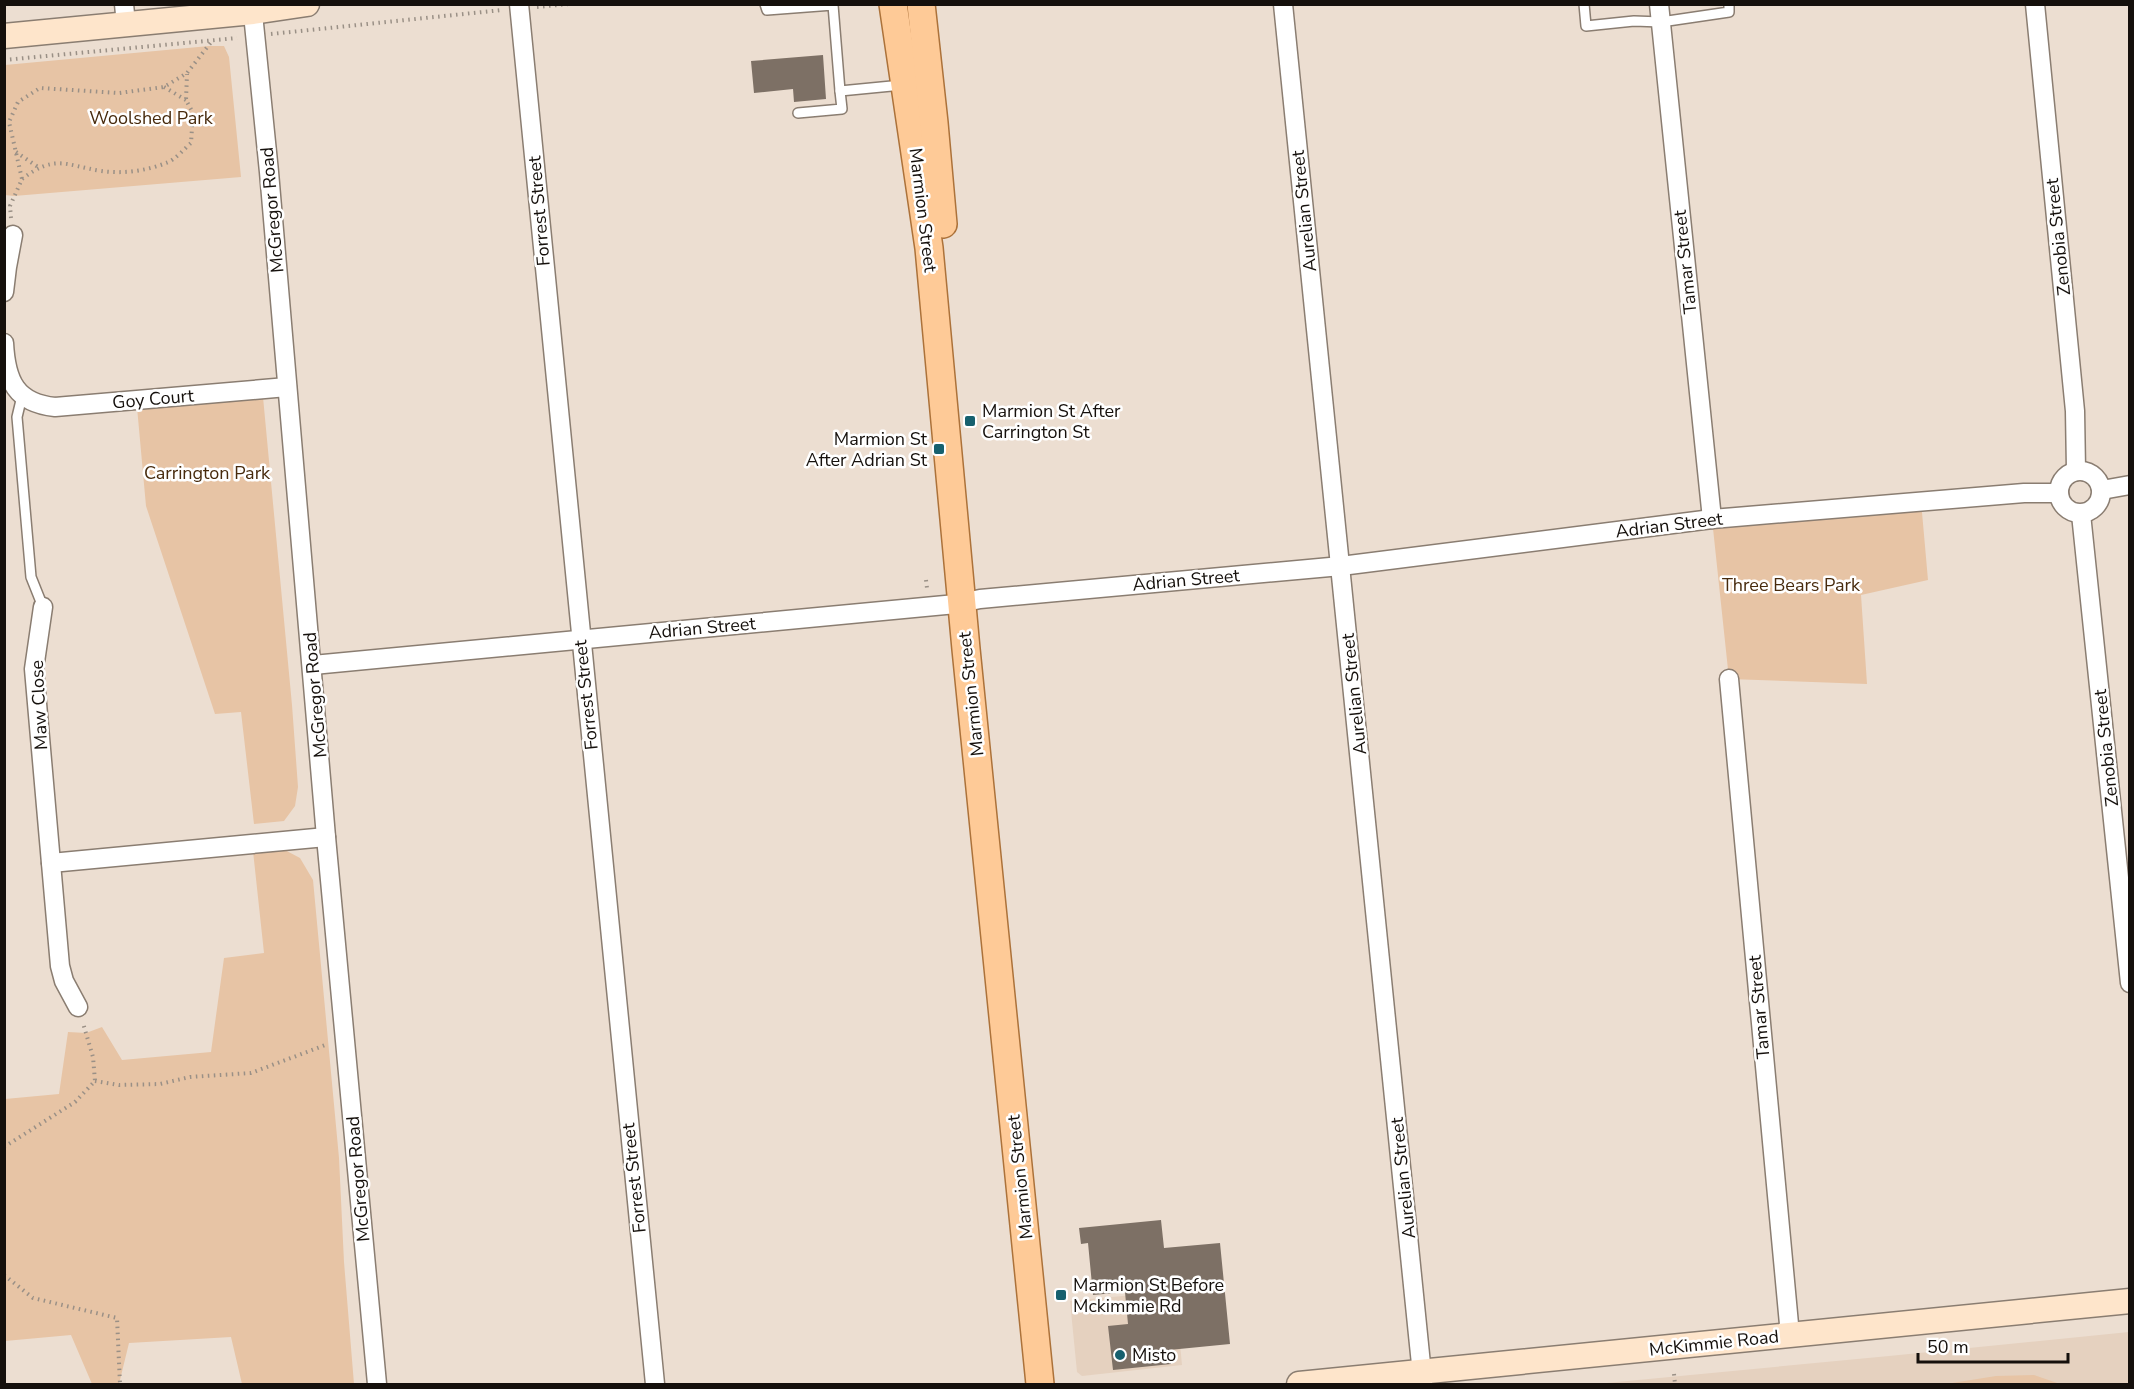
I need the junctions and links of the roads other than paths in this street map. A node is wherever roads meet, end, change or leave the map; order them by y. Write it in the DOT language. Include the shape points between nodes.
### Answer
graph roads {
  1 [pos="307,4"];
  2 [pos="765,4"];
  3 [pos="893,4"];
  4 [pos="921,4"];
  5 [pos="1283,4"];
  6 [pos="1584,4"];
  7 [pos="1729,4"];
  8 [pos="2035,4"];
  9 [pos="833,5"];
  10 [pos="519,6"];
  11 [pos="253,8"];
  12 [pos="1660,13"];
  13 [pos="125,14"];
  14 [pos="4,36"];
  15 [pos="905,85"];
  16 [pos="840,91"];
  17 [pos="798,113"];
  18 [pos="13,235"];
  19 [pos="4,292"];
  20 [pos="4,344"];
  21 [pos="287,387"];
  22 [pos="22,396"];
  23 [pos="2076,470"];
  24 [pos="2130,485"];
  25 [pos="2102,490"];
  26 [pos="2059,493"];
  27 [pos="2081,514"];
  28 [pos="1712,519"];
  29 [pos="1341,566"];
  30 [pos="971,601"];
  31 [pos="43,607"];
  32 [pos="580,640"];
  33 [pos="313,665"];
  34 [pos="1729,679"];
  35 [pos="326,837"];
  36 [pos="51,863"];
  37 [pos="2130,983"];
  38 [pos="78,1007"];
  39 [pos="2130,1300"];
  40 [pos="1790,1335"];
  41 [pos="1422,1378"];
  42 [pos="1042,1381"];
  43 [pos="377,1384"];
  44 [pos="655,1384"];
  45 [pos="1299,1384"];
  1 -- 11 [label="main road"];
  2 -- 9 [label="lane" via="767,10"];
  3 -- 15 [label="main road, Marmion Street"];
  4 -- 30 [label="main road, Marmion Street" via="950,305"];
  5 -- 29 [label="street, Aurelian Street"];
  6 -- 12 [label="lane" via="1586,26 1634,21"];
  7 -- 12 [label="lane" via="1729,12"];
  8 -- 23 [label="street, Zenobia Street" via="2075,411"];
  9 -- 16 [label="lane"];
  10 -- 32 [label="street, Forrest Street"];
  11 -- 13 [label="main road"];
  11 -- 21 [label="street, McGregor Road"];
  12 -- 28 [label="street, Tamar Street"];
  13 -- 14 [label="main road"];
  15 -- 16 [label="lane"];
  15 -- 30 [label="main road, Marmion Street"];
  16 -- 17 [label="lane" via="842,109"];
  18 -- 19 [label="street"];
  20 -- 22 [label="street" via="6,367"];
  21 -- 22 [label="street, Goy Court" via="55,407 29,402"];
  21 -- 33 [label="street, McGregor Road"];
  22 -- 31 [label="lane, Maw Close" via="17,417 31,577"];
  23 -- 25 [label="street" via="2096,477"];
  23 -- 26 [label="street" via="2061,481"];
  24 -- 25 [label="street"];
  25 -- 27 [label="street" via="2094,508"];
  26 -- 27 [label="street" via="2066,508"];
  26 -- 28 [label="street, Adrian Street" via="2024,492"];
  27 -- 37 [label="street, Zenobia Street"];
  28 -- 29 [label="street, Adrian Street"];
  29 -- 30 [label="street, Adrian Street"];
  29 -- 41 [label="street, Aurelian Street"];
  30 -- 32 [label="street, Adrian Street"];
  30 -- 42 [label="main road, Marmion Street"];
  31 -- 36 [label="street, Maw Close" via="34,669"];
  32 -- 33 [label="street, Adrian Street"];
  32 -- 44 [label="street, Forrest Street"];
  33 -- 35 [label="street, McGregor Road"];
  34 -- 40 [label="street, Tamar Street"];
  35 -- 36 [label="street"];
  35 -- 43 [label="street, McGregor Road"];
  36 -- 38 [label="street, Maw Close" via="60,966"];
  39 -- 40 [label="main road, McKimmie Road"];
  40 -- 41 [label="main road, McKimmie Road"];
  41 -- 45 [label="main road, McKimmie Road"];
}
